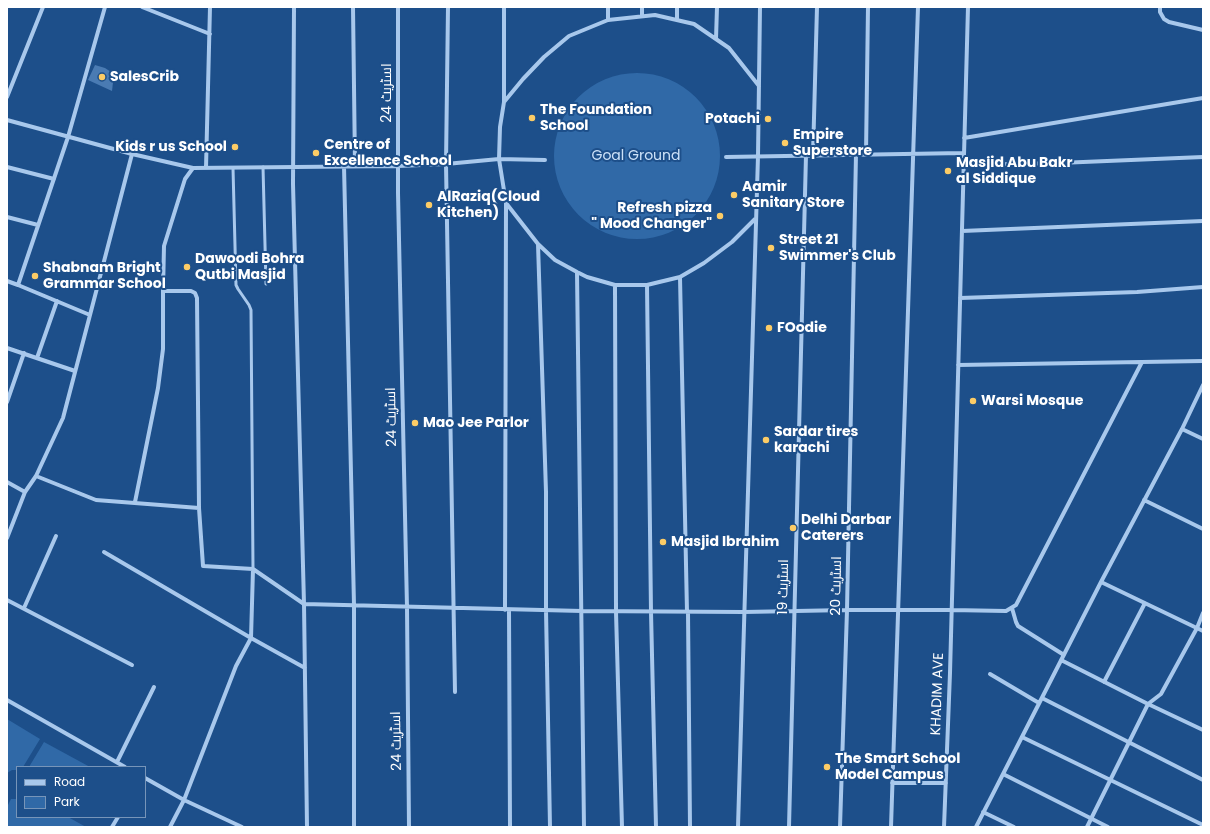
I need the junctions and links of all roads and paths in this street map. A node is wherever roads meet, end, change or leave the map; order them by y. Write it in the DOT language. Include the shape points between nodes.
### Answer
graph roads {
  1 [pos="43,7"];
  2 [pos="105,7"];
  3 [pos="142,7"];
  4 [pos="210,7"];
  5 [pos="294,7"];
  6 [pos="353,7"];
  7 [pos="398,7"];
  8 [pos="448,7"];
  9 [pos="504,7"];
  10 [pos="608,7"];
  11 [pos="642,7"];
  12 [pos="677,7"];
  13 [pos="717,7"];
  14 [pos="760,7"];
  15 [pos="817,7"];
  16 [pos="868,7"];
  17 [pos="918,7"];
  18 [pos="968,7"];
  19 [pos="1160,7"];
  20 [pos="642,16"];
  21 [pos="608,20"];
  22 [pos="677,20"];
  23 [pos="1203,30"];
  24 [pos="210,34"];
  25 [pos="716,39"];
  26 [pos="759,86"];
  27 [pos="7,97"];
  28 [pos="1203,98"];
  29 [pos="504,102"];
  30 [pos="7,120"];
  31 [pos="68,137"];
  32 [pos="964,138"];
  33 [pos="964,153"];
  34 [pos="132,154"];
  35 [pos="856,154"];
  36 [pos="866,154"];
  37 [pos="914,154"];
  38 [pos="806,155"];
  39 [pos="813,155"];
  40 [pos="758,156"];
  41 [pos="726,157"];
  42 [pos="1203,157"];
  43 [pos="499,159"];
  44 [pos="545,160"];
  45 [pos="446,164"];
  46 [pos="963,165"];
  47 [pos="344,166"];
  48 [pos="355,166"];
  49 [pos="398,166"];
  50 [pos="7,167"];
  51 [pos="293,167"];
  52 [pos="193,168"];
  53 [pos="206,168"];
  54 [pos="233,168"];
  55 [pos="263,168"];
  56 [pos="54,178"];
  57 [pos="506,203"];
  58 [pos="7,217"];
  59 [pos="756,219"];
  60 [pos="1203,222"];
  61 [pos="38,225"];
  62 [pos="962,231"];
  63 [pos="538,244"];
  64 [pos="577,272"];
  65 [pos="680,277"];
  66 [pos="7,281"];
  67 [pos="266,284"];
  68 [pos="615,284"];
  69 [pos="18,285"];
  70 [pos="647,285"];
  71 [pos="1203,287"];
  72 [pos="163,291"];
  73 [pos="960,298"];
  74 [pos="57,301"];
  75 [pos="90,315"];
  76 [pos="7,348"];
  77 [pos="24,353"];
  78 [pos="37,358"];
  79 [pos="1142,362"];
  80 [pos="1203,362"];
  81 [pos="958,365"];
  82 [pos="75,371"];
  83 [pos="1203,385"];
  84 [pos="7,402"];
  85 [pos="1182,429"];
  86 [pos="1203,439"];
  87 [pos="36,476"];
  88 [pos="7,482"];
  89 [pos="25,492"];
  90 [pos="1144,500"];
  91 [pos="135,502"];
  92 [pos="199,508"];
  93 [pos="1203,529"];
  94 [pos="56,536"];
  95 [pos="7,538"];
  96 [pos="104,552"];
  97 [pos="253,569"];
  98 [pos="1101,582"];
  99 [pos="7,600"];
  100 [pos="1145,603"];
  101 [pos="304,604"];
  102 [pos="354,605"];
  103 [pos="406,607"];
  104 [pos="24,608"];
  105 [pos="1012,608"];
  106 [pos="453,609"];
  107 [pos="507,610"];
  108 [pos="546,610"];
  109 [pos="847,610"];
  110 [pos="951,610"];
  111 [pos="582,611"];
  112 [pos="794,611"];
  113 [pos="898,611"];
  114 [pos="616,612"];
  115 [pos="651,612"];
  116 [pos="688,612"];
  117 [pos="744,612"];
  118 [pos="1203,613"];
  119 [pos="1197,628"];
  120 [pos="1203,631"];
  121 [pos="251,638"];
  122 [pos="1064,654"];
  123 [pos="1061,660"];
  124 [pos="132,665"];
  125 [pos="305,668"];
  126 [pos="990,674"];
  127 [pos="1104,682"];
  128 [pos="154,687"];
  129 [pos="455,692"];
  130 [pos="1042,698"];
  131 [pos="7,700"];
  132 [pos="1039,703"];
  133 [pos="1148,704"];
  134 [pos="1203,730"];
  135 [pos="1022,737"];
  136 [pos="1129,742"];
  137 [pos="117,762"];
  138 [pos="124,766"];
  139 [pos="1003,774"];
  140 [pos="146,779"];
  141 [pos="1110,780"];
  142 [pos="1203,780"];
  143 [pos="892,783"];
  144 [pos="946,783"];
  145 [pos="184,800"];
  146 [pos="984,812"];
  147 [pos="117,818"];
  148 [pos="1091,818"];
  149 [pos="1203,825"];
  150 [pos="112,827"];
  151 [pos="170,827"];
  152 [pos="242,827"];
  153 [pos="308,827"];
  154 [pos="354,827"];
  155 [pos="409,827"];
  156 [pos="510,827"];
  157 [pos="550,827"];
  158 [pos="584,827"];
  159 [pos="622,827"];
  160 [pos="656,827"];
  161 [pos="690,827"];
  162 [pos="738,827"];
  163 [pos="789,827"];
  164 [pos="840,827"];
  165 [pos="891,827"];
  166 [pos="944,827"];
  167 [pos="976,827"];
  168 [pos="1014,827"];
  169 [pos="1087,827"];
  170 [pos="1108,827"];
  1 -- 27 [label="street"];
  2 -- 31 [label="street"];
  3 -- 24 [label="street"];
  4 -- 24 [label="street"];
  5 -- 51 [label="street"];
  6 -- 48 [label="street"];
  7 -- 49 [label="street, اسٹریٹ 24"];
  8 -- 45 [label="street"];
  9 -- 29 [label="street"];
  10 -- 21 [label="street"];
  11 -- 20 [label="street"];
  12 -- 22 [label="street"];
  13 -- 25 [label="street"];
  14 -- 26 [label="street"];
  15 -- 39 [label="street"];
  16 -- 36 [label="street"];
  17 -- 37 [label="street"];
  18 -- 32 [label="street, KHADIM AVE"];
  19 -- 23 [label="street" via="1160,12 1169,22"];
  20 -- 21 [label="street"];
  20 -- 22 [label="street" via="655,15"];
  21 -- 29 [label="street" via="569,36 544,57"];
  22 -- 25 [label="street" via="694,24"];
  24 -- 53 [label="street"];
  25 -- 26 [label="street" via="729,48"];
  26 -- 40 [label="street"];
  28 -- 32 [label="street"];
  29 -- 43 [label="street"];
  30 -- 31 [label="street"];
  31 -- 34 [label="street"];
  31 -- 56 [label="street"];
  32 -- 33 [label="street, KHADIM AVE"];
  33 -- 37 [label="street"];
  33 -- 46 [label="street, KHADIM AVE"];
  34 -- 52 [label="street"];
  34 -- 75 [label="street"];
  35 -- 36 [label="street"];
  35 -- 39 [label="street"];
  35 -- 109 [label="street, اسٹریٹ 20"];
  36 -- 37 [label="street"];
  37 -- 113 [label="street"];
  38 -- 39 [label="street"];
  38 -- 40 [label="street"];
  38 -- 112 [label="street, اسٹریٹ 19"];
  40 -- 41 [label="street"];
  40 -- 59 [label="street"];
  42 -- 46 [label="street" via="1059,164"];
  43 -- 44 [label="street"];
  43 -- 45 [label="street"];
  43 -- 57 [label="street"];
  45 -- 49 [label="street"];
  45 -- 106 [label="street"];
  46 -- 62 [label="street, KHADIM AVE"];
  47 -- 48 [label="street"];
  47 -- 51 [label="street"];
  47 -- 102 [label="street"];
  48 -- 49 [label="street"];
  49 -- 103 [label="street, اسٹریٹ 24"];
  50 -- 56 [label="street"];
  51 -- 55 [label="street"];
  51 -- 101 [label="street"];
  52 -- 53 [label="street"];
  52 -- 72 [label="street" via="185,179 164,246"];
  53 -- 54 [label="street"];
  54 -- 55 [label="street"];
  54 -- 97 [label="lane" via="236,285 251,310"];
  55 -- 67 [label="lane"];
  56 -- 61 [label="street"];
  57 -- 63 [label="street"];
  57 -- 107 [label="street"];
  58 -- 61 [label="street"];
  59 -- 65 [label="street" via="732,242"];
  59 -- 117 [label="street"];
  60 -- 62 [label="street"];
  61 -- 69 [label="street"];
  62 -- 73 [label="street, KHADIM AVE"];
  63 -- 64 [label="street" via="555,260"];
  63 -- 108 [label="street" via="546,492"];
  64 -- 68 [label="street"];
  64 -- 111 [label="street"];
  65 -- 70 [label="street"];
  65 -- 116 [label="street"];
  66 -- 69 [label="street"];
  68 -- 70 [label="street"];
  68 -- 114 [label="street"];
  69 -- 74 [label="street"];
  70 -- 115 [label="street"];
  71 -- 73 [label="street" via="1137,292"];
  72 -- 91 [label="street" via="163,349 158,388"];
  72 -- 92 [label="street" via="191,291 197,298"];
  73 -- 81 [label="street, KHADIM AVE"];
  74 -- 75 [label="street"];
  74 -- 78 [label="street"];
  75 -- 82 [label="street"];
  76 -- 77 [label="street"];
  77 -- 78 [label="street"];
  77 -- 84 [label="street"];
  78 -- 82 [label="street"];
  79 -- 80 [label="street"];
  79 -- 81 [label="street"];
  79 -- 105 [label="street" via="1016,605"];
  81 -- 110 [label="street, KHADIM AVE"];
  82 -- 87 [label="street" via="63,418"];
  83 -- 85 [label="street"];
  85 -- 86 [label="street"];
  85 -- 90 [label="street"];
  87 -- 89 [label="street"];
  87 -- 91 [label="street" via="96,500"];
  88 -- 89 [label="street"];
  89 -- 95 [label="street"];
  90 -- 93 [label="street"];
  90 -- 98 [label="street"];
  91 -- 92 [label="street"];
  92 -- 97 [label="street" via="203,566"];
  94 -- 104 [label="street"];
  96 -- 121 [label="street"];
  97 -- 101 [label="street"];
  97 -- 121 [label="street"];
  98 -- 100 [label="street"];
  98 -- 122 [label="street"];
  99 -- 104 [label="street"];
  100 -- 119 [label="street"];
  100 -- 127 [label="street"];
  101 -- 102 [label="street"];
  101 -- 125 [label="street"];
  102 -- 103 [label="street"];
  102 -- 154 [label="street"];
  103 -- 106 [label="street"];
  103 -- 155 [label="street, اسٹریٹ 24"];
  104 -- 124 [label="street"];
  105 -- 110 [label="street" via="1006,612"];
  105 -- 122 [label="street" via="1018,626"];
  106 -- 107 [label="street"];
  106 -- 129 [label="street"];
  107 -- 108 [label="street"];
  107 -- 156 [label="street"];
  108 -- 111 [label="street"];
  108 -- 157 [label="street"];
  109 -- 112 [label="street"];
  109 -- 113 [label="street"];
  109 -- 164 [label="street, اسٹریٹ 20"];
  110 -- 113 [label="street"];
  110 -- 144 [label="street, KHADIM AVE"];
  111 -- 114 [label="street"];
  111 -- 158 [label="street"];
  112 -- 117 [label="street"];
  112 -- 163 [label="street, اسٹریٹ 19"];
  113 -- 143 [label="street"];
  114 -- 115 [label="street"];
  114 -- 159 [label="street"];
  115 -- 116 [label="street"];
  115 -- 160 [label="street"];
  116 -- 117 [label="street"];
  116 -- 161 [label="street"];
  117 -- 162 [label="street"];
  118 -- 119 [label="street"];
  119 -- 120 [label="street"];
  119 -- 133 [label="street" via="1161,694"];
  121 -- 125 [label="street"];
  121 -- 145 [label="street" via="236,666"];
  122 -- 123 [label="street"];
  123 -- 127 [label="street"];
  123 -- 130 [label="street"];
  125 -- 153 [label="street"];
  126 -- 132 [label="street"];
  127 -- 133 [label="street"];
  128 -- 137 [label="street"];
  130 -- 132 [label="street"];
  130 -- 136 [label="street"];
  131 -- 137 [label="street"];
  132 -- 135 [label="street"];
  133 -- 134 [label="street"];
  133 -- 136 [label="street"];
  135 -- 139 [label="street"];
  135 -- 141 [label="street"];
  136 -- 141 [label="street"];
  136 -- 142 [label="street"];
  137 -- 138 [label="street"];
  139 -- 146 [label="street"];
  139 -- 148 [label="street"];
  140 -- 145 [label="street"];
  141 -- 148 [label="street"];
  141 -- 149 [label="street"];
  143 -- 144 [label="street"];
  143 -- 165 [label="street"];
  144 -- 166 [label="street, KHADIM AVE"];
  145 -- 151 [label="street"];
  145 -- 152 [label="street"];
  146 -- 167 [label="street"];
  146 -- 168 [label="street"];
  147 -- 150 [label="street"];
  148 -- 169 [label="street"];
  148 -- 170 [label="street"];
}
